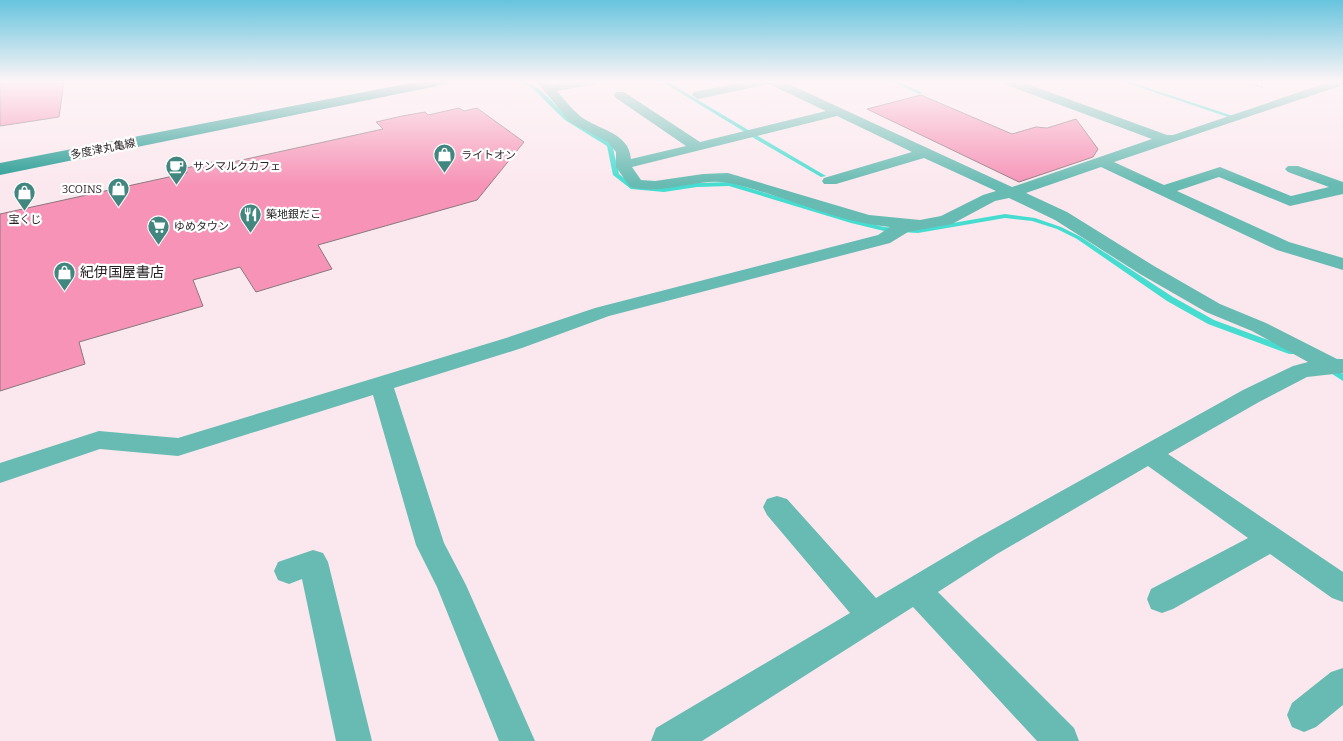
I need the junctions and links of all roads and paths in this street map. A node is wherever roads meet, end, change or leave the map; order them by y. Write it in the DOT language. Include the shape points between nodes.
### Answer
graph roads {
  1 [pos="268,116"];
  2 [pos="573,116"];
  3 [pos="646,116"];
  4 [pos="824,116"];
  5 [pos="846,116"];
  6 [pos="1102,116"];
  7 [pos="1242,116"];
  8 [pos="1165,139"];
  9 [pos="697,147"];
  10 [pos="924,153"];
  11 [pos="634,162"];
  12 [pos="1102,162"];
  13 [pos="0,169"];
  14 [pos="1293,169"];
  15 [pos="830,181"];
  16 [pos="1343,188"];
  17 [pos="1162,191"];
  18 [pos="1011,194"];
  19 [pos="911,226"];
  20 [pos="1343,264"];
  21 [pos="1339,367"];
  22 [pos="382,384"];
  23 [pos="1149,454"];
  24 [pos="0,473"];
  25 [pos="777,507"];
  26 [pos="1271,538"];
  27 [pos="289,570"];
  28 [pos="916,589"];
  29 [pos="1343,589"];
  30 [pos="1162,599"];
  31 [pos="872,616"];
  32 [pos="1343,684"];
  33 [pos="1304,715"];
  34 [pos="354,741"];
  35 [pos="517,741"];
  36 [pos="668,741"];
  37 [pos="1061,741"];
  1 -- 13 [label="main road, 多度津丸亀線"];
  2 -- 19 [label="street" via="613,139 623,152 624,167 636,184 656,186 728,178 868,220"];
  3 -- 9 [label="street"];
  4 -- 9 [label="street"];
  5 -- 10 [label="street"];
  6 -- 8 [label="street"];
  7 -- 8 [label="street" via="1174,139"];
  8 -- 12 [label="street"];
  9 -- 11 [label="street"];
  10 -- 15 [label="street"];
  10 -- 18 [label="street"];
  12 -- 17 [label="street"];
  12 -- 18 [label="street"];
  14 -- 16 [label="street"];
  16 -- 17 [label="street" via="1290,201 1220,172"];
  17 -- 20 [label="street" via="1282,246"];
  18 -- 19 [label="street" via="989,198 946,220"];
  18 -- 21 [label="street" via="1061,216 1213,308"];
  19 -- 22 [label="street" via="884,239 602,312"];
  21 -- 23 [label="street" via="1301,371"];
  22 -- 24 [label="street" via="178,447 99,440"];
  22 -- 35 [label="street" via="430,544 451,585"];
  23 -- 26 [label="street"];
  23 -- 28 [label="street"];
  25 -- 31 [label="street"];
  26 -- 29 [label="street"];
  26 -- 30 [label="street"];
  27 -- 34 [label="street" via="313,562"];
  28 -- 31 [label="street"];
  28 -- 37 [label="street"];
  31 -- 36 [label="street"];
  32 -- 33 [label="street"];
}
